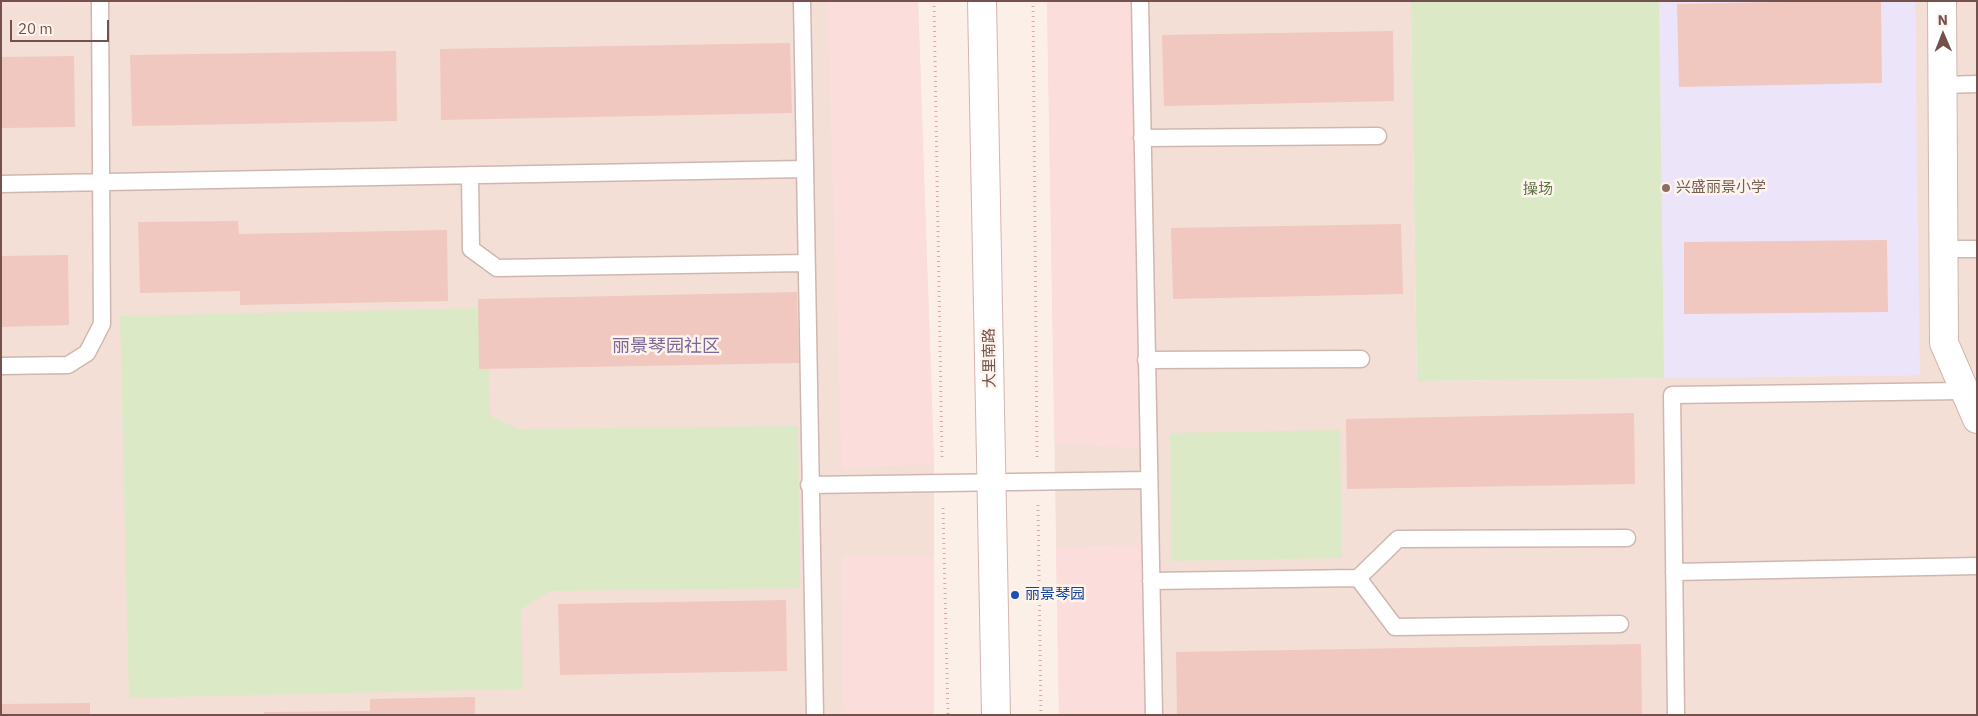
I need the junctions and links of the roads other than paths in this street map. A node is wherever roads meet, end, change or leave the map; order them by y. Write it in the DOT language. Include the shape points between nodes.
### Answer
graph roads {
  1 [pos="100,1"];
  2 [pos="802,1"];
  3 [pos="982,1"];
  4 [pos="1140,1"];
  5 [pos="1942,1"];
  6 [pos="1977,84"];
  7 [pos="1942,85"];
  8 [pos="1378,136"];
  9 [pos="1142,138"];
  10 [pos="803,169"];
  11 [pos="470,175"];
  12 [pos="101,182"];
  13 [pos="1,184"];
  14 [pos="1977,248"];
  15 [pos="1943,249"];
  16 [pos="805,263"];
  17 [pos="1361,359"];
  18 [pos="1146,360"];
  19 [pos="1,366"];
  20 [pos="1963,391"];
  21 [pos="1977,419"];
  22 [pos="1148,480"];
  23 [pos="993,483"];
  24 [pos="809,485"];
  25 [pos="1627,538"];
  26 [pos="1977,566"];
  27 [pos="1674,572"];
  28 [pos="1358,578"];
  29 [pos="1151,581"];
  30 [pos="1620,624"];
  31 [pos="814,715"];
  32 [pos="996,715"];
  33 [pos="1154,715"];
  34 [pos="1676,715"];
  1 -- 12 [label="lane"];
  2 -- 10 [label="lane"];
  3 -- 23 [label="street, 大里南路"];
  4 -- 9 [label="lane"];
  5 -- 7 [label="street"];
  6 -- 7 [label="lane"];
  7 -- 15 [label="street"];
  8 -- 9 [label="lane"];
  9 -- 18 [label="lane"];
  10 -- 11 [label="lane"];
  10 -- 16 [label="lane"];
  11 -- 12 [label="lane"];
  11 -- 16 [label="lane" via="471,249 497,268"];
  12 -- 13 [label="lane"];
  12 -- 19 [label="lane" via="102,324 87,353 68,365"];
  14 -- 15 [label="lane"];
  15 -- 20 [label="street" via="1944,343"];
  16 -- 24 [label="lane"];
  17 -- 18 [label="lane"];
  18 -- 22 [label="lane"];
  20 -- 21 [label="street"];
  20 -- 27 [label="lane" via="1672,395"];
  22 -- 23 [label="lane"];
  22 -- 29 [label="lane"];
  23 -- 24 [label="lane"];
  23 -- 32 [label="street, 大里南路"];
  24 -- 31 [label="lane"];
  25 -- 28 [label="lane" via="1398,539"];
  26 -- 27 [label="lane"];
  27 -- 34 [label="lane"];
  28 -- 29 [label="lane"];
  28 -- 30 [label="lane" via="1395,627"];
  29 -- 33 [label="lane"];
}
